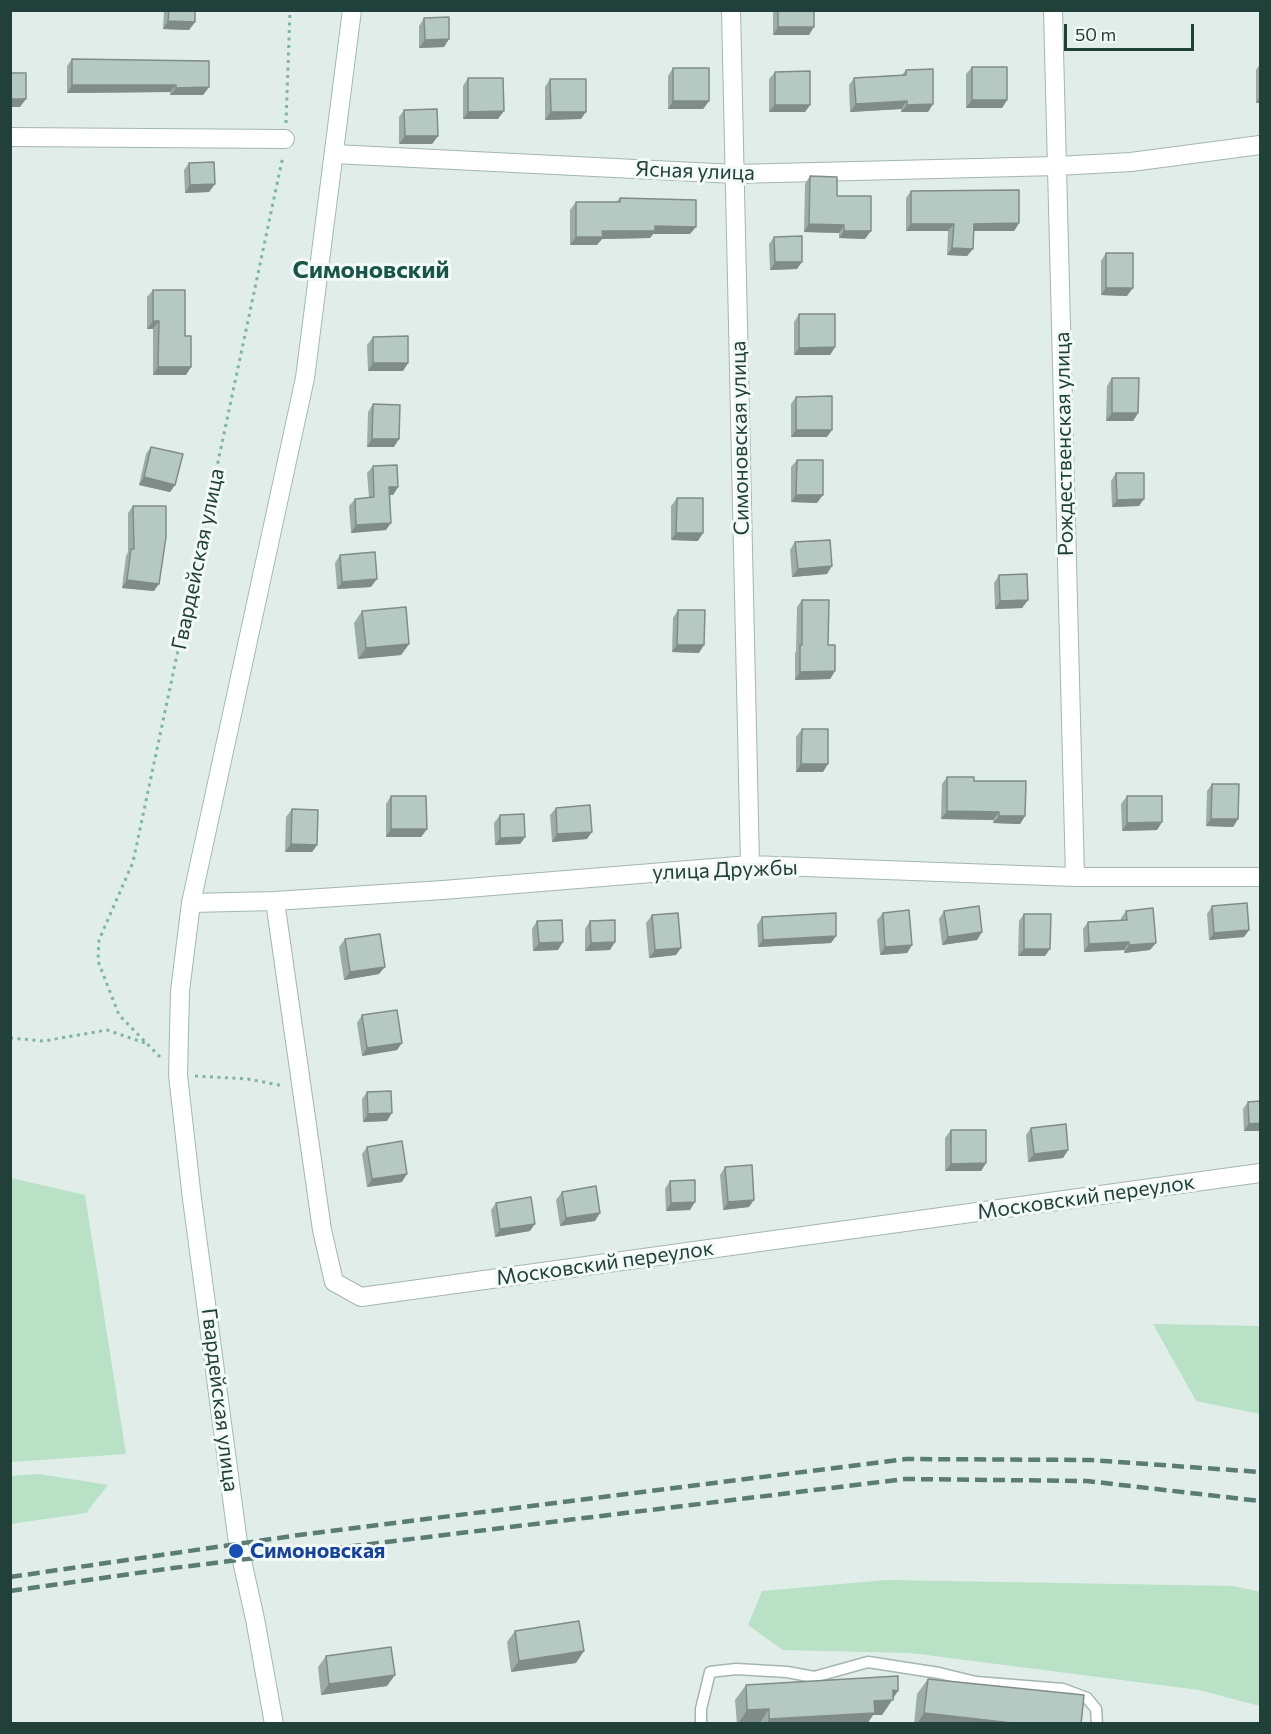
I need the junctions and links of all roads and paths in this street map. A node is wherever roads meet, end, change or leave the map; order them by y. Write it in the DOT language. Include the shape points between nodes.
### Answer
graph roads {
  1 [pos="290,10"];
  2 [pos="352,10"];
  3 [pos="731,10"];
  4 [pos="1053,10"];
  5 [pos="10,137"];
  6 [pos="285,139"];
  7 [pos="1260,145"];
  8 [pos="334,154"];
  9 [pos="1057,166"];
  10 [pos="735,174"];
  11 [pos="750,865"];
  12 [pos="1075,877"];
  13 [pos="1260,877"];
  14 [pos="275,901"];
  15 [pos="191,903"];
  16 [pos="10,1038"];
  17 [pos="147,1044"];
  18 [pos="178,1075"];
  19 [pos="302,1090"];
  20 [pos="1260,1173"];
  21 [pos="274,1724"];
  22 [pos="701,1724"];
  23 [pos="1097,1724"];
  1 -- 6 [label="path, Гвардейская улица"];
  2 -- 8 [label="street, Гвардейская улица"];
  3 -- 10 [label="street, Симоновская улица"];
  4 -- 9 [label="street, Рождественская улица"];
  5 -- 6 [label="street"];
  6 -- 17 [label="path, Гвардейская улица" via="133,862 99,940 98,961 118,1015"];
  7 -- 9 [label="street, Ясная улица" via="1131,162"];
  8 -- 10 [label="street, Ясная улица"];
  8 -- 15 [label="street, Гвардейская улица" via="305,378"];
  9 -- 10 [label="street, Ясная улица"];
  9 -- 12 [label="street, Рождественская улица"];
  10 -- 11 [label="street, Симоновская улица"];
  11 -- 12 [label="street, улица Дружбы"];
  11 -- 14 [label="street, улица Дружбы"];
  12 -- 13 [label="street, улица Дружбы"];
  14 -- 15 [label="street, улица Дружбы"];
  14 -- 19 [label="street, Московский переулок"];
  15 -- 18 [label="street, Гвардейская улица" via="180,991"];
  16 -- 17 [label="path" via="44,1041 108,1030"];
  17 -- 18 [label="path, Гвардейская улица"];
  18 -- 19 [label="path" via="248,1079"];
  18 -- 21 [label="street, Гвардейская улица" via="238,1543"];
  19 -- 20 [label="street, Московский переулок" via="322,1230 334,1282 361,1297"];
  22 -- 23 [label="lane" via="710,1672 736,1669 814,1677 868,1662 976,1682 1063,1689 1087,1698 1096,1709"];
}
